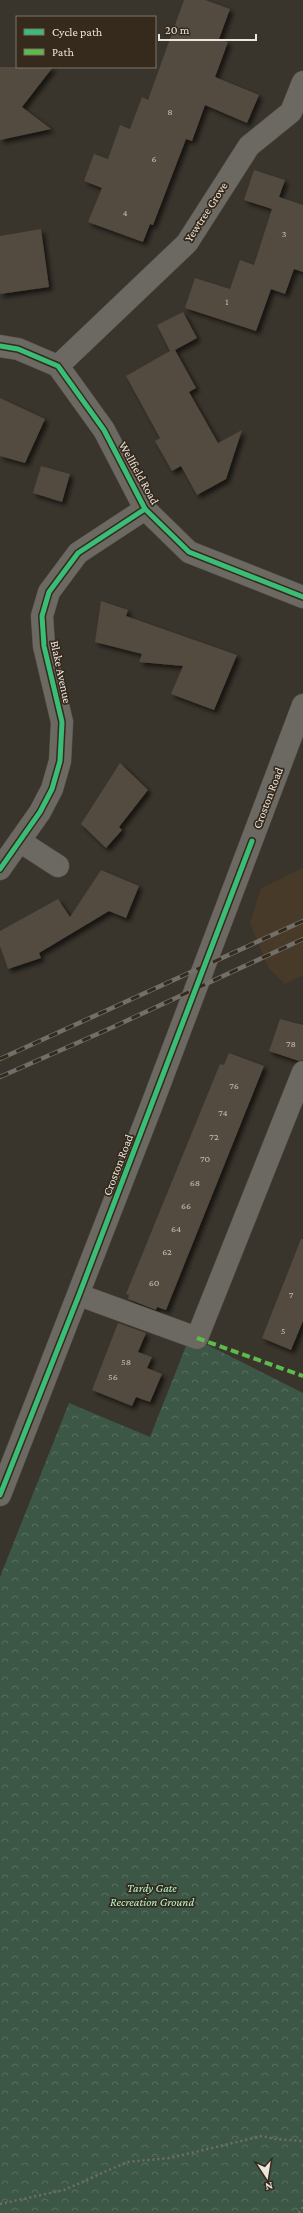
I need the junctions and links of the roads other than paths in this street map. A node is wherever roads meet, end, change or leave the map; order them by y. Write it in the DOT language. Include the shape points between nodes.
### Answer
graph roads {
  1 [pos="303,82"];
  2 [pos="0,346"];
  3 [pos="58,366"];
  4 [pos="145,509"];
  5 [pos="303,597"];
  6 [pos="303,705"];
  7 [pos="21,842"];
  8 [pos="58,866"];
  9 [pos="0,869"];
  10 [pos="303,1072"];
  11 [pos="79,1295"];
  12 [pos="0,1495"];
  1 -- 3 [label="street, Yewtree Grove" via="291,112 249,146 187,243"];
  2 -- 3 [label="street" via="18,349"];
  3 -- 4 [label="street, Wellfield Road" via="104,430"];
  4 -- 5 [label="street, Wellfield Road" via="189,552"];
  4 -- 7 [label="street, Blake Avenue" via="78,553 49,592 42,616 44,646 62,722 60,761 52,789"];
  6 -- 11 [label="street, Croston Road"];
  7 -- 8 [label="street"];
  7 -- 9 [label="street, Blake Avenue"];
  10 -- 11 [label="street" via="197,1338"];
  11 -- 12 [label="street, Croston Road"];
}
